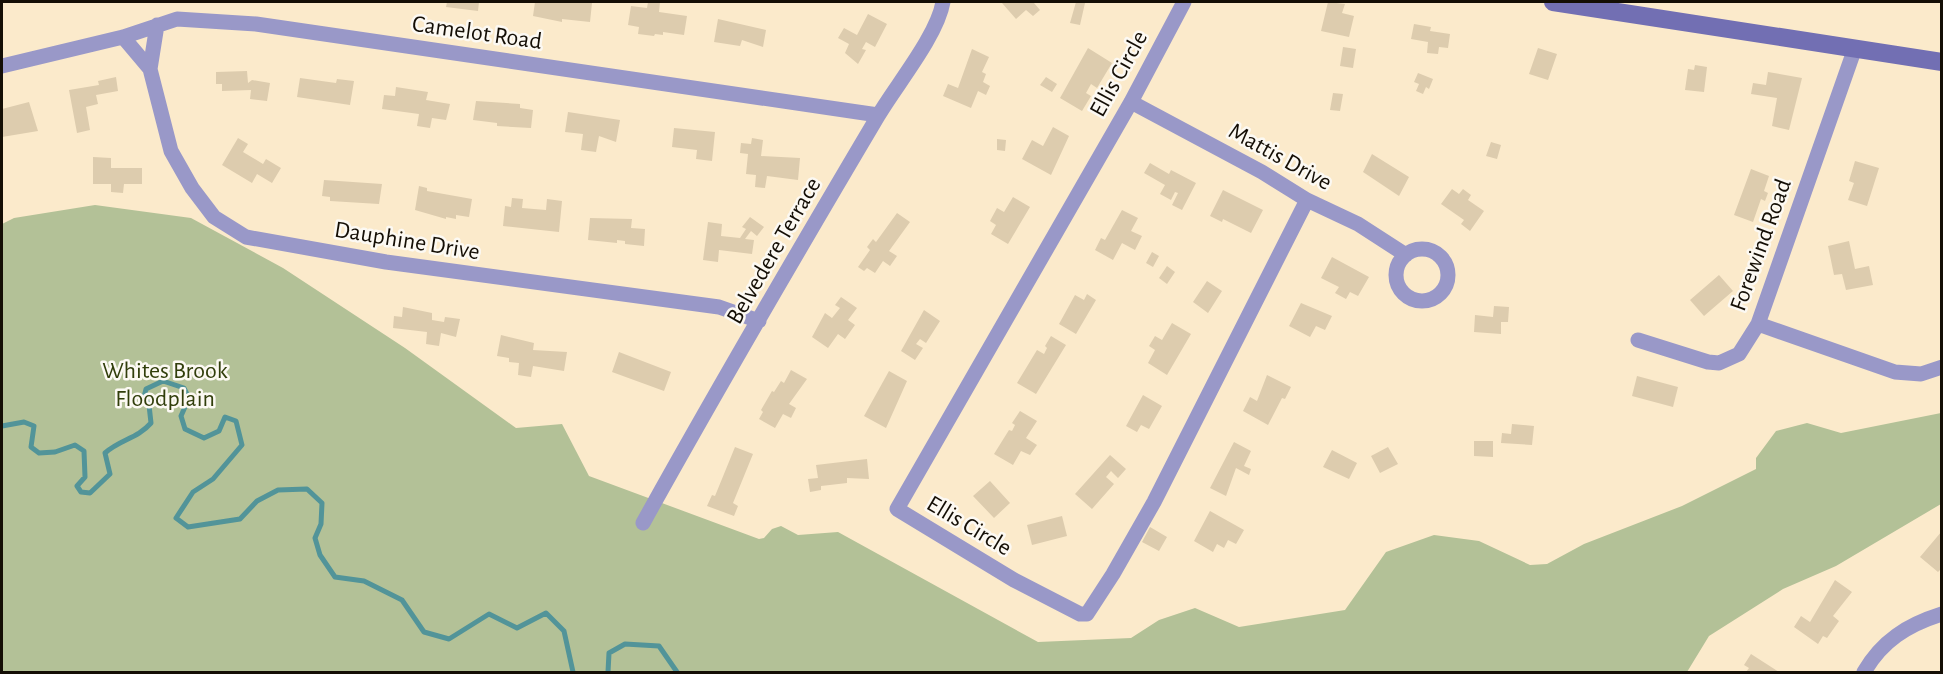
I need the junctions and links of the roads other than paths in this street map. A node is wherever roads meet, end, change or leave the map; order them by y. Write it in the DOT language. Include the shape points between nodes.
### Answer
graph roads {
  1 [pos="943,2"];
  2 [pos="1184,2"];
  3 [pos="1553,2"];
  4 [pos="157,25"];
  5 [pos="123,37"];
  6 [pos="1856,48"];
  7 [pos="1941,62"];
  8 [pos="2,66"];
  9 [pos="150,69"];
  10 [pos="1131,102"];
  11 [pos="879,115"];
  12 [pos="1307,200"];
  13 [pos="1406,255"];
  14 [pos="759,321"];
  15 [pos="1758,324"];
  16 [pos="1638,340"];
  17 [pos="1941,367"];
  18 [pos="643,523"];
  19 [pos="1941,614"];
  20 [pos="1864,672"];
  1 -- 11 [label="street, Belvedere Terrace" via="934,26"];
  2 -- 10 [label="street, Ellis Circle"];
  3 -- 6 [label="street"];
  4 -- 5 [label="street, Camelot Road"];
  4 -- 9 [label="street, Dauphine Drive"];
  4 -- 11 [label="street, Camelot Road" via="177,19 256,24"];
  5 -- 8 [label="street, Camelot Road"];
  5 -- 9 [label="street, Dauphine Drive"];
  6 -- 7 [label="street"];
  6 -- 15 [label="street, Forewind Road"];
  9 -- 14 [label="street, Dauphine Drive" via="171,151 192,188 214,217 246,237 386,262 719,307"];
  10 -- 12 [label="street, Mattis Drive"];
  10 -- 12 [label="street, Ellis Circle" via="897,509 1014,580 1080,614 1092,609 1154,502"];
  11 -- 14 [label="street, Belvedere Terrace"];
  12 -- 13 [label="street, Mattis Drive" via="1358,224"];
  14 -- 18 [label="street, Belvedere Terrace"];
  15 -- 16 [label="street, Forewind Road" via="1739,354 1719,363 1696,360"];
  15 -- 17 [label="street" via="1895,372 1921,374"];
  19 -- 20 [label="street" via="1888,640"];
}
